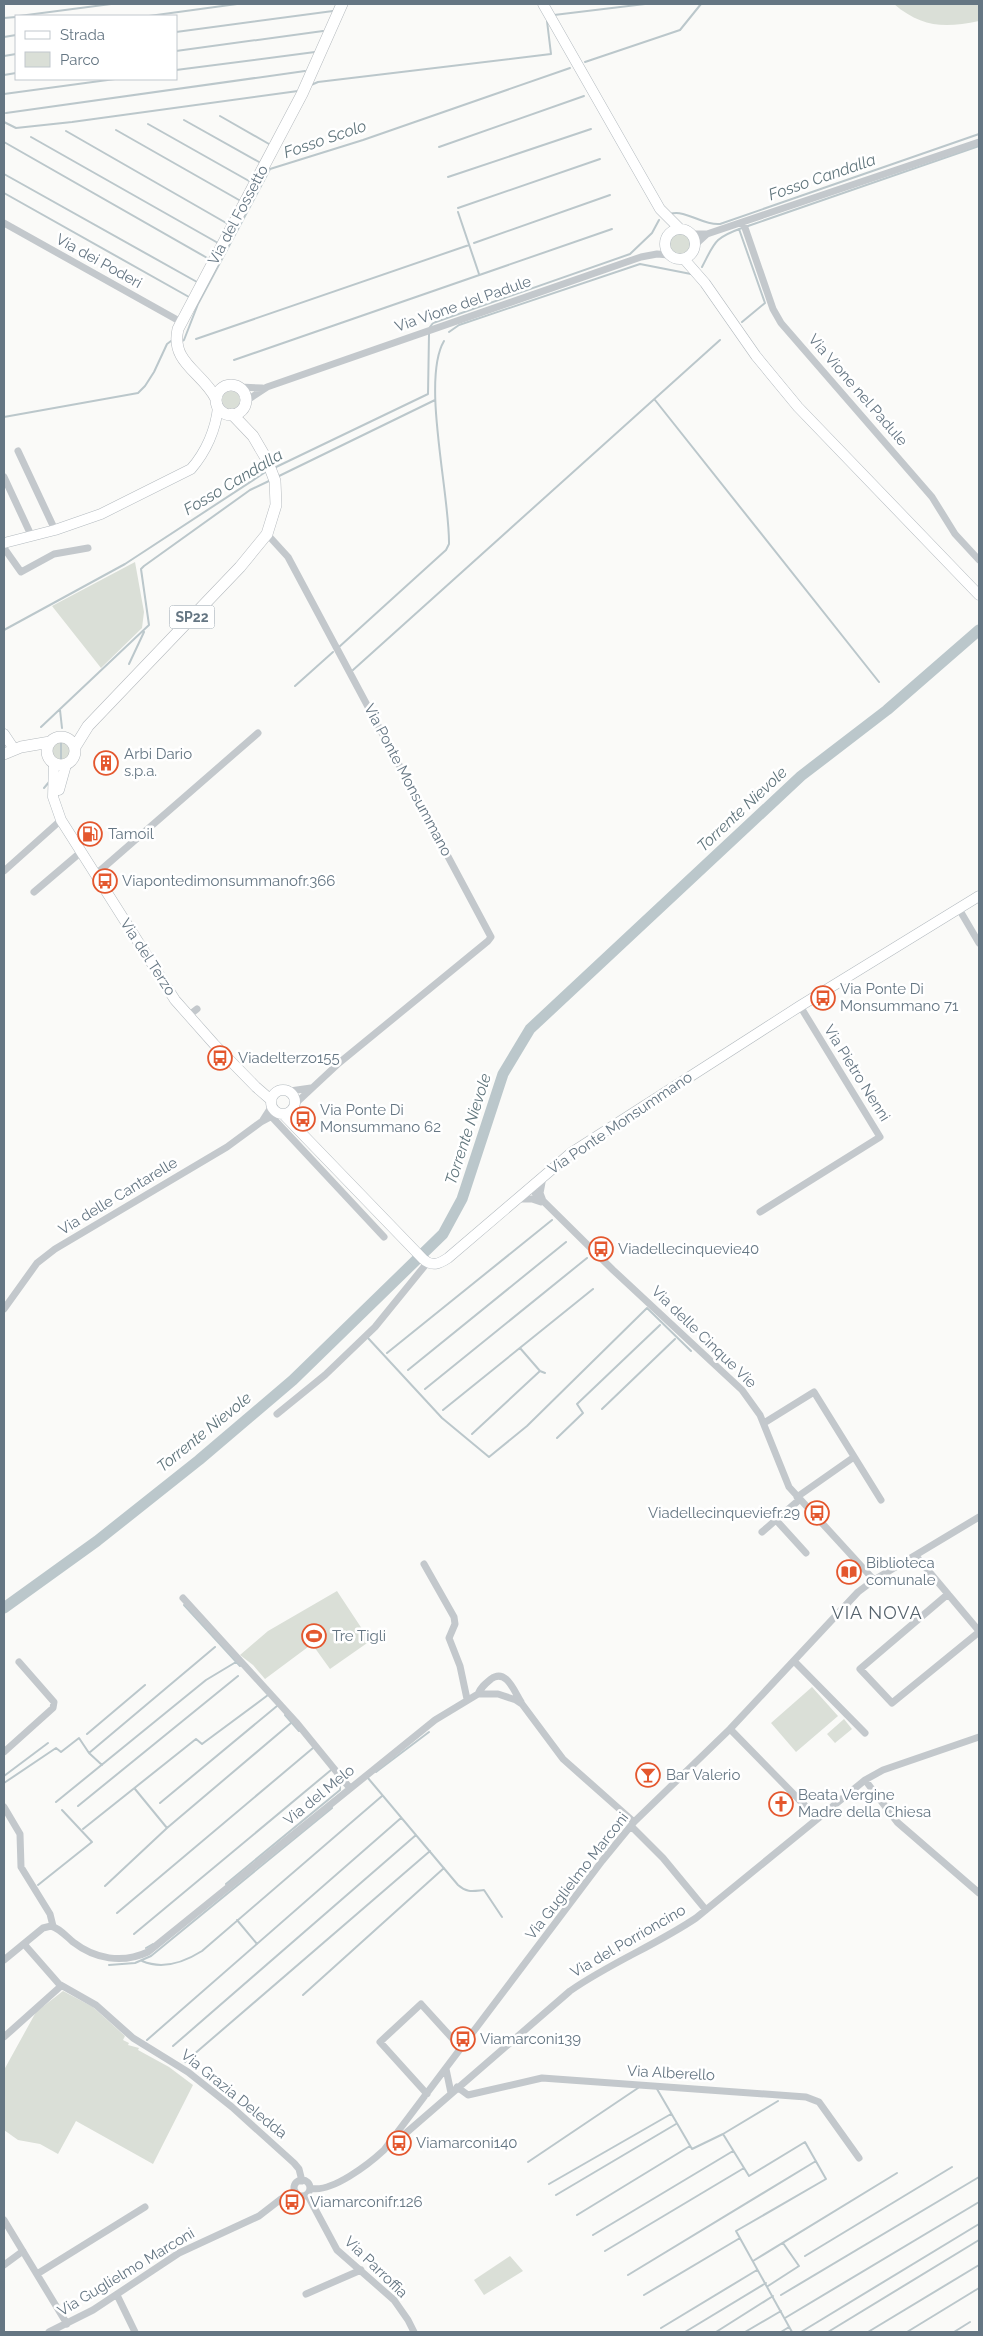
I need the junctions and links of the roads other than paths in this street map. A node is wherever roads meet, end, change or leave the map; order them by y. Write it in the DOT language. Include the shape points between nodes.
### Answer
graph roads {
  1 [pos="342,4"];
  2 [pos="543,4"];
  3 [pos="979,142"];
  4 [pos="660,209"];
  5 [pos="743,222"];
  6 [pos="4,223"];
  7 [pos="680,229"];
  8 [pos="691,234"];
  9 [pos="707,234"];
  10 [pos="667,236"];
  11 [pos="691,252"];
  12 [pos="669,255"];
  13 [pos="181,322"];
  14 [pos="193,371"];
  15 [pos="226,386"];
  16 [pos="239,387"];
  17 [pos="267,387"];
  18 [pos="245,405"];
  19 [pos="224,409"];
  20 [pos="253,436"];
  21 [pos="18,451"];
  22 [pos="4,477"];
  23 [pos="55,530"];
  24 [pos="267,534"];
  25 [pos="31,535"];
  26 [pos="4,543"];
  27 [pos="4,548"];
  28 [pos="88,548"];
  29 [pos="979,560"];
  30 [pos="979,595"];
  31 [pos="258,733"];
  32 [pos="4,734"];
  33 [pos="50,742"];
  34 [pos="71,743"];
  35 [pos="7,753"];
  36 [pos="56,761"];
  37 [pos="59,816"];
  38 [pos="81,852"];
  39 [pos="4,871"];
  40 [pos="95,875"];
  41 [pos="34,892"];
  42 [pos="979,896"];
  43 [pos="958,909"];
  44 [pos="979,943"];
  45 [pos="800,1006"];
  46 [pos="197,1009"];
  47 [pos="188,1016"];
  48 [pos="251,1082"];
  49 [pos="312,1088"];
  50 [pos="277,1090"];
  51 [pos="290,1092"];
  52 [pos="280,1109"];
  53 [pos="299,1136"];
  54 [pos="543,1175"];
  55 [pos="528,1187"];
  56 [pos="515,1199"];
  57 [pos="544,1203"];
  58 [pos="760,1212"];
  59 [pos="384,1237"];
  60 [pos="425,1261"];
  61 [pos="4,1309"];
  62 [pos="278,1414"];
  63 [pos="764,1423"];
  64 [pos="854,1457"];
  65 [pos="798,1499"];
  66 [pos="881,1500"];
  67 [pos="979,1517"];
  68 [pos="776,1520"];
  69 [pos="762,1532"];
  70 [pos="806,1552"];
  71 [pos="916,1556"];
  72 [pos="424,1564"];
  73 [pos="874,1580"];
  74 [pos="948,1594"];
  75 [pos="183,1598"];
  76 [pos="979,1631"];
  77 [pos="794,1661"];
  78 [pos="19,1662"];
  79 [pos="478,1694"];
  80 [pos="467,1699"];
  81 [pos="522,1704"];
  82 [pos="730,1729"];
  83 [pos="866,1733"];
  84 [pos="979,1736"];
  85 [pos="4,1752"];
  86 [pos="865,1780"];
  87 [pos="349,1788"];
  88 [pos="4,1807"];
  89 [pos="817,1818"];
  90 [pos="633,1824"];
  91 [pos="979,1893"];
  92 [pos="706,1910"];
  93 [pos="54,1926"];
  94 [pos="24,1944"];
  95 [pos="4,1960"];
  96 [pos="61,1986"];
  97 [pos="4,2037"];
  98 [pos="461,2048"];
  99 [pos="446,2069"];
  100 [pos="438,2080"];
  101 [pos="453,2084"];
  102 [pos="425,2097"];
  103 [pos="430,2111"];
  104 [pos="384,2150"];
  105 [pos="858,2158"];
  106 [pos="302,2180"];
  107 [pos="295,2191"];
  108 [pos="308,2191"];
  109 [pos="145,2207"];
  110 [pos="4,2220"];
  111 [pos="23,2251"];
  112 [pos="4,2264"];
  113 [pos="361,2270"];
  114 [pos="37,2274"];
  115 [pos="306,2294"];
  116 [pos="117,2295"];
  117 [pos="68,2324"];
  118 [pos="49,2332"];
  119 [pos="135,2332"];
  120 [pos="414,2332"];
  1 -- 13 [label="main road, Via del Fossetto" via="302,94"];
  2 -- 4 [label="street"];
  3 -- 5 [label="street"];
  4 -- 7 [label="street"];
  4 -- 10 [label="street"];
  5 -- 9 [label="street"];
  5 -- 29 [label="street, Via Vione nel Padule" via="773,309 781,322 932,496 954,534"];
  6 -- 13 [label="street, Via dei Poderi"];
  7 -- 8 [label="street"];
  7 -- 10 [label="street"];
  8 -- 9 [label="street"];
  8 -- 11 [label="street"];
  9 -- 11 [label="street"];
  10 -- 12 [label="street" via="665,246"];
  11 -- 12 [label="street" via="676,259"];
  11 -- 30 [label="street" via="705,283 756,356 798,407"];
  12 -- 17 [label="street, Via Vione del Padule" via="642,257"];
  13 -- 14 [label="main road, Via del Fossetto" via="177,334 178,350 182,360"];
  14 -- 15 [label="main road" via="215,384"];
  14 -- 19 [label="main road, Via del Fossetto"];
  15 -- 16 [label="main road"];
  15 -- 19 [label="main road" via="219,391"];
  16 -- 17 [label="street"];
  16 -- 18 [label="main road, SP22" via="244,393"];
  17 -- 18 [label="street"];
  18 -- 19 [label="main road"];
  18 -- 20 [label="main road, SP22"];
  19 -- 20 [label="main road, SP22"];
  19 -- 23 [label="street" via="201,456 191,468 101,514"];
  20 -- 24 [label="main road, SP22" via="272,472 277,497"];
  21 -- 23 [label="street"];
  22 -- 25 [label="street"];
  23 -- 25 [label="street"];
  24 -- 34 [label="main road, SP22" via="240,567"];
  24 -- 49 [label="street, Via Ponte Monsummano" via="288,557 490,937 488,942"];
  25 -- 26 [label="street"];
  27 -- 28 [label="street" via="21,572 54,554"];
  31 -- 40 [label="street"];
  32 -- 35 [label="street"];
  33 -- 34 [label="main road" via="58,737"];
  33 -- 35 [label="main road"];
  33 -- 36 [label="main road" via="47,749"];
  34 -- 36 [label="main road, SP22" via="75,756"];
  35 -- 36 [label="main road" via="35,752"];
  36 -- 37 [label="street"];
  37 -- 38 [label="street, Via del Terzo"];
  37 -- 39 [label="street"];
  38 -- 40 [label="street, Via del Terzo"];
  38 -- 41 [label="street"];
  40 -- 47 [label="street, Via del Terzo"];
  42 -- 43 [label="street, Via Ponte Monsummano"];
  43 -- 44 [label="street"];
  43 -- 45 [label="street, Via Ponte Monsummano"];
  45 -- 54 [label="street, Via Ponte Monsummano" via="571,1153"];
  45 -- 58 [label="street, Via Pietro Nenni" via="880,1137"];
  46 -- 47 [label="street"];
  47 -- 48 [label="street, Via del Terzo"];
  48 -- 50 [label="street"];
  48 -- 52 [label="street, Via del Terzo"];
  49 -- 51 [label="street"];
  49 -- 52 [label="street, Via Ponte Monsummano"];
  50 -- 51 [label="street"];
  50 -- 52 [label="street"];
  51 -- 52 [label="street" via="294,1096"];
  52 -- 53 [label="street"];
  52 -- 53 [label="street"];
  52 -- 61 [label="street, Via delle Cantarelle" via="227,1146 54,1249 37,1263"];
  53 -- 59 [label="street"];
  53 -- 60 [label="street"];
  54 -- 55 [label="street, Via Ponte Monsummano"];
  54 -- 57 [label="street" via="540,1193"];
  55 -- 56 [label="street, Via Ponte Monsummano"];
  55 -- 57 [label="street, Via delle Cinque Vie"];
  56 -- 57 [label="street"];
  56 -- 60 [label="street, Via Ponte Monsummano" via="448,1258 438,1264"];
  57 -- 63 [label="street, Via delle Cinque Vie" via="729,1376 752,1402"];
  60 -- 62 [label="street" via="375,1327"];
  63 -- 64 [label="street" via="814,1392"];
  63 -- 65 [label="street, Via delle Cinque Vie" via="789,1487"];
  64 -- 65 [label="street"];
  64 -- 66 [label="street"];
  65 -- 68 [label="street"];
  65 -- 73 [label="street, Via delle Cinque Vie"];
  67 -- 71 [label="street, Via Guglielmo Marconi"];
  68 -- 69 [label="street"];
  68 -- 70 [label="street"];
  71 -- 73 [label="street, Via Guglielmo Marconi"];
  71 -- 74 [label="street"];
  72 -- 80 [label="street" via="454,1617 455,1624 449,1638 460,1666"];
  73 -- 77 [label="street, Via Guglielmo Marconi" via="844,1606"];
  74 -- 76 [label="street"];
  74 -- 76 [label="street" via="860,1669 892,1704"];
  75 -- 87 [label="street" via="296,1722"];
  77 -- 82 [label="street, Via Guglielmo Marconi"];
  77 -- 83 [label="street"];
  78 -- 85 [label="street" via="54,1702 53,1708"];
  79 -- 80 [label="street, Via del Melo"];
  79 -- 81 [label="street, Via del Melo" via="498,1694"];
  79 -- 81 [label="street" via="482,1686 500,1675 506,1678"];
  80 -- 87 [label="street, Via del Melo" via="435,1720"];
  81 -- 90 [label="street" via="563,1759"];
  82 -- 89 [label="street"];
  82 -- 90 [label="street, Via Guglielmo Marconi"];
  84 -- 86 [label="street, Via del Porrioncino" via="883,1770"];
  86 -- 89 [label="street, Via del Porrioncino"];
  86 -- 91 [label="street" via="897,1822"];
  87 -- 93 [label="street, Via del Melo" via="148,1952 125,1959 98,1955 80,1947"];
  88 -- 93 [label="street" via="20,1834 21,1867"];
  89 -- 92 [label="street, Via del Porrioncino"];
  90 -- 92 [label="street"];
  90 -- 98 [label="street, Via Guglielmo Marconi"];
  92 -- 101 [label="street, Via del Porrioncino" via="570,1991"];
  93 -- 94 [label="street" via="46,1927"];
  94 -- 95 [label="street"];
  94 -- 96 [label="street, Via Grazia Deledda"];
  96 -- 97 [label="street"];
  96 -- 106 [label="street, Via Grazia Deledda" via="99,2007 133,2038 182,2067 232,2107 294,2162"];
  98 -- 99 [label="street, Via Guglielmo Marconi"];
  98 -- 102 [label="street" via="421,2004 380,2042"];
  99 -- 100 [label="street, Via Guglielmo Marconi"];
  99 -- 101 [label="street"];
  100 -- 101 [label="street"];
  100 -- 102 [label="street, Via Guglielmo Marconi"];
  101 -- 103 [label="street, Via del Porrioncino" via="450,2093"];
  101 -- 105 [label="street, Via Alberello" via="468,2095 542,2078 806,2097 819,2102"];
  102 -- 103 [label="street" via="421,2107"];
  102 -- 104 [label="street, Via Guglielmo Marconi"];
  103 -- 104 [label="street, Via del Porrioncino"];
  104 -- 108 [label="street, Via Guglielmo Marconi" via="346,2178"];
  106 -- 107 [label="street" via="296,2184"];
  106 -- 108 [label="street" via="306,2182"];
  107 -- 108 [label="street" via="299,2195"];
  107 -- 116 [label="street, Via Guglielmo Marconi" via="260,2216 179,2253"];
  108 -- 113 [label="street, Via Parroffia" via="331,2242"];
  109 -- 114 [label="street"];
  110 -- 111 [label="street"];
  111 -- 112 [label="street"];
  111 -- 114 [label="street"];
  113 -- 115 [label="street"];
  113 -- 120 [label="street, Via Parroffia" via="394,2300"];
  114 -- 117 [label="street"];
  116 -- 117 [label="street, Via Guglielmo Marconi"];
  116 -- 119 [label="street"];
  117 -- 118 [label="street, Via Guglielmo Marconi"];
}
